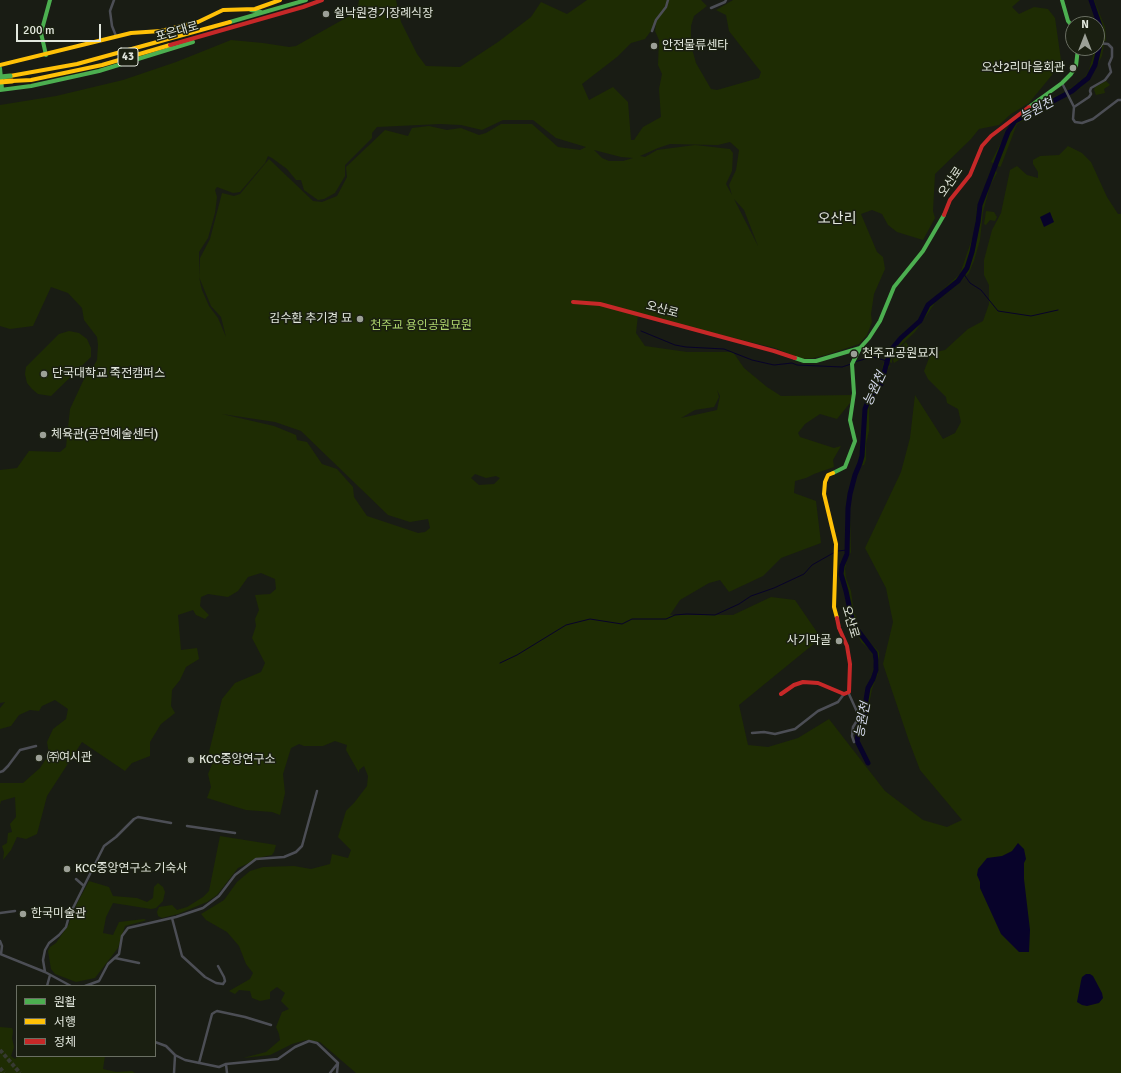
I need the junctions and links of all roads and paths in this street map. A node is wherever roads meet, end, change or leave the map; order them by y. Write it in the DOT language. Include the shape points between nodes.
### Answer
graph roads {
  1 [pos="50,0"];
  2 [pos="114,0"];
  3 [pos="280,0"];
  4 [pos="306,0"];
  5 [pos="322,0"];
  6 [pos="668,0"];
  7 [pos="726,0"];
  8 [pos="1062,0"];
  9 [pos="711,8"];
  10 [pos="251,10"];
  11 [pos="272,11"];
  12 [pos="1066,16"];
  13 [pos="241,24"];
  14 [pos="652,31"];
  15 [pos="116,37"];
  16 [pos="1105,44"];
  17 [pos="46,55"];
  18 [pos="1077,56"];
  19 [pos="0,66"];
  20 [pos="0,77"];
  21 [pos="11,79"];
  22 [pos="0,82"];
  23 [pos="1062,83"];
  24 [pos="1,90"];
  25 [pos="1121,100"];
  26 [pos="1074,107"];
  27 [pos="573,302"];
  28 [pos="860,348"];
  29 [pos="781,694"];
  30 [pos="846,694"];
  31 [pos="752,733"];
  32 [pos="854,742"];
  33 [pos="36,746"];
  34 [pos="0,772"];
  35 [pos="317,791"];
  36 [pos="171,823"];
  37 [pos="187,826"];
  38 [pos="235,833"];
  39 [pos="76,879"];
  40 [pos="84,886"];
  41 [pos="14,911"];
  42 [pos="0,913"];
  43 [pos="172,918"];
  44 [pos="0,941"];
  45 [pos="0,954"];
  46 [pos="114,958"];
  47 [pos="139,963"];
  48 [pos="218,966"];
  49 [pos="45,972"];
  50 [pos="50,975"];
  51 [pos="47,985"];
  52 [pos="68,985"];
  53 [pos="87,985"];
  54 [pos="271,1025"];
  55 [pos="156,1042"];
  56 [pos="175,1055"];
  57 [pos="199,1063"];
  58 [pos="338,1063"];
  59 [pos="226,1064"];
  60 [pos="174,1073"];
  61 [pos="227,1073"];
  62 [pos="330,1073"];
  63 [pos="337,1073"];
  1 -- 17 [label="main road" via="41,33"];
  2 -- 15 [label="street" via="110,11"];
  3 -- 10 [label="main road"];
  4 -- 11 [label="main road, 포은대로 / 43"];
  5 -- 13 [label="main road, 포은대로 / 43"];
  6 -- 14 [label="street"];
  7 -- 9 [label="street"];
  8 -- 12 [label="main road"];
  10 -- 11 [label="main road"];
  10 -- 15 [label="main road" via="223,10 198,22 161,31"];
  11 -- 21 [label="main road, 포은대로 / 43" via="77,64"];
  13 -- 21 [label="main road, 포은대로 / 43" via="102,64 31,80"];
  13 -- 24 [label="main road" via="99,71"];
  15 -- 17 [label="main road"];
  16 -- 26 [label="street" via="1112,48 1109,64 1111,72 1105,80 1091,88 1089,97"];
  17 -- 19 [label="main road"];
  18 -- 23 [label="main road, 오산로" via="1075,69"];
  19 -- 24 [label="main road"];
  20 -- 21 [label="main road, 43, bridge"];
  21 -- 22 [label="main road, 43, bridge"];
  23 -- 26 [label="street"];
  23 -- 28 [label="main road, 오산로" via="1015,116 982,146 969,176 947,205 943,217 923,251 894,287 880,321 870,338"];
  25 -- 26 [label="street" via="1093,119 1082,123 1075,122 1072,118"];
  27 -- 28 [label="main road, 오산로" via="600,304 804,361 816,361"];
  28 -- 30 [label="main road, 오산로" via="853,362 854,393 850,420 855,441 845,467 828,475 824,487 836,544 834,607 850,664"];
  29 -- 30 [label="main road" via="803,682 818,683"];
  30 -- 31 [label="street" via="838,702 818,711 794,729 775,734"];
  30 -- 32 [label="street, 오산로" via="858,714 853,727"];
  33 -- 34 [label="street" via="20,750"];
  35 -- 43 [label="street" via="302,846 296,852 284,857 256,859 235,875 219,896 203,908"];
  36 -- 40 [label="street" via="138,817 134,819 104,846"];
  37 -- 38 [label="street"];
  39 -- 40 [label="street"];
  40 -- 49 [label="street" via="66,927 45,950"];
  41 -- 42 [label="street"];
  43 -- 46 [label="street" via="128,928 122,936 119,954"];
  43 -- 48 [label="street" via="182,956 205,977 223,984 224,977"];
  44 -- 45 [label="street"];
  45 -- 49 [label="street"];
  46 -- 47 [label="street"];
  46 -- 53 [label="street" via="99,981"];
  49 -- 50 [label="street"];
  50 -- 51 [label="street"];
  50 -- 52 [label="street"];
  54 -- 57 [label="street" via="215,1012 212,1014"];
  55 -- 56 [label="street" via="166,1046"];
  56 -- 57 [label="street"];
  56 -- 60 [label="street"];
  57 -- 59 [label="street" via="219,1067"];
  58 -- 59 [label="street" via="317,1043 309,1041 278,1059"];
  58 -- 62 [label="street"];
  58 -- 63 [label="street"];
  59 -- 61 [label="street"];
}
